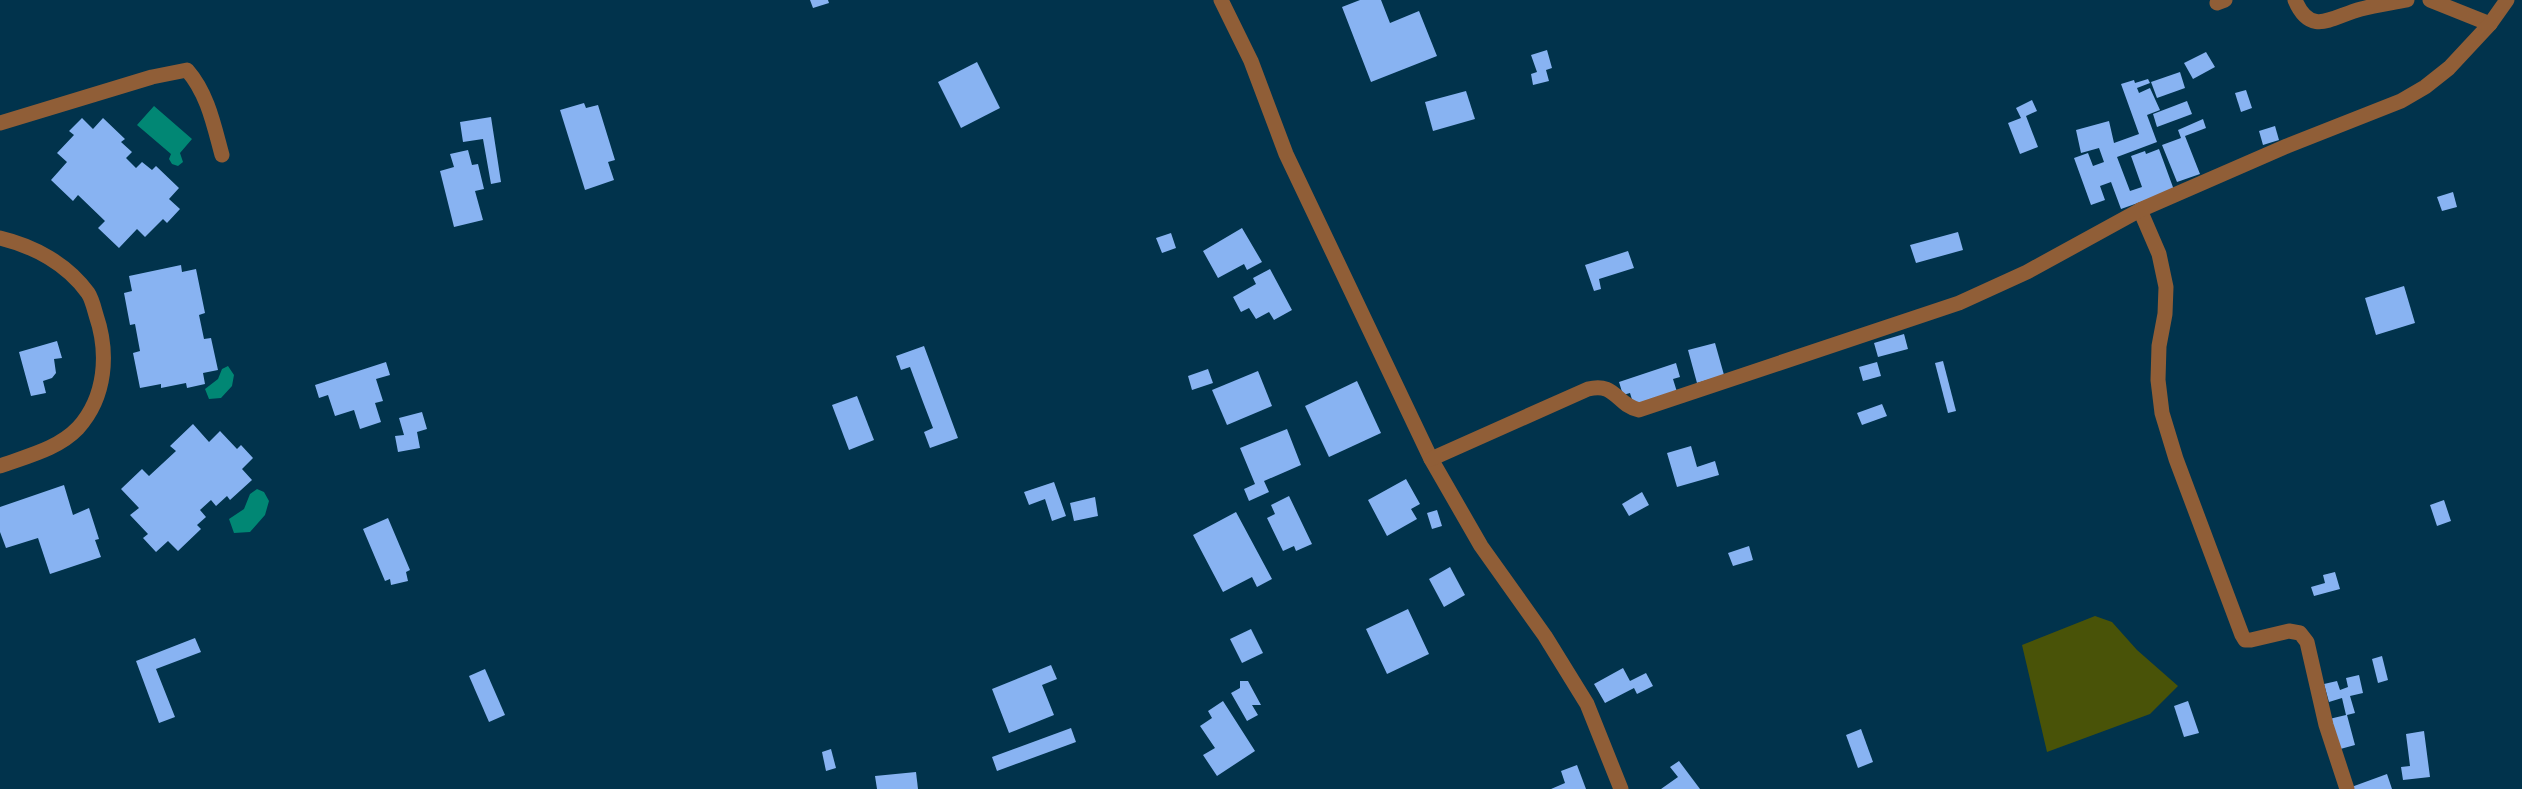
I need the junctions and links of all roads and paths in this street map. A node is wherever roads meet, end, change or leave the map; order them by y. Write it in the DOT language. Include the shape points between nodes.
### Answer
graph roads {
  1 [pos="1221,0"];
  2 [pos="2295,0"];
  3 [pos="2407,0"];
  4 [pos="2430,0"];
  5 [pos="2507,0"];
  6 [pos="2490,24"];
  7 [pos="0,123"];
  8 [pos="222,155"];
  9 [pos="2140,210"];
  10 [pos="0,238"];
  11 [pos="1431,459"];
  12 [pos="0,466"];
  13 [pos="1621,789"];
  14 [pos="2346,789"];
  1 -- 11 [label="street" via="1251,61 1286,154"];
  2 -- 3 [label="street" via="2310,20 2322,22 2360,9"];
  4 -- 6 [label="street"];
  5 -- 6 [label="street"];
  6 -- 9 [label="street" via="2449,68 2402,101"];
  7 -- 8 [label="street" via="187,70 207,103"];
  9 -- 11 [label="street" via="2027,272 1959,303 1651,408 1628,407 1608,388 1588,389"];
  9 -- 14 [label="street" via="2159,254 2166,287 2158,380 2162,413 2176,459 2245,640 2289,631 2300,633 2307,642"];
  10 -- 12 [label="street" via="42,254 90,296 99,322 104,370 95,402 78,428 50,448"];
  11 -- 13 [label="street" via="1481,546 1545,636 1587,704"];
}
